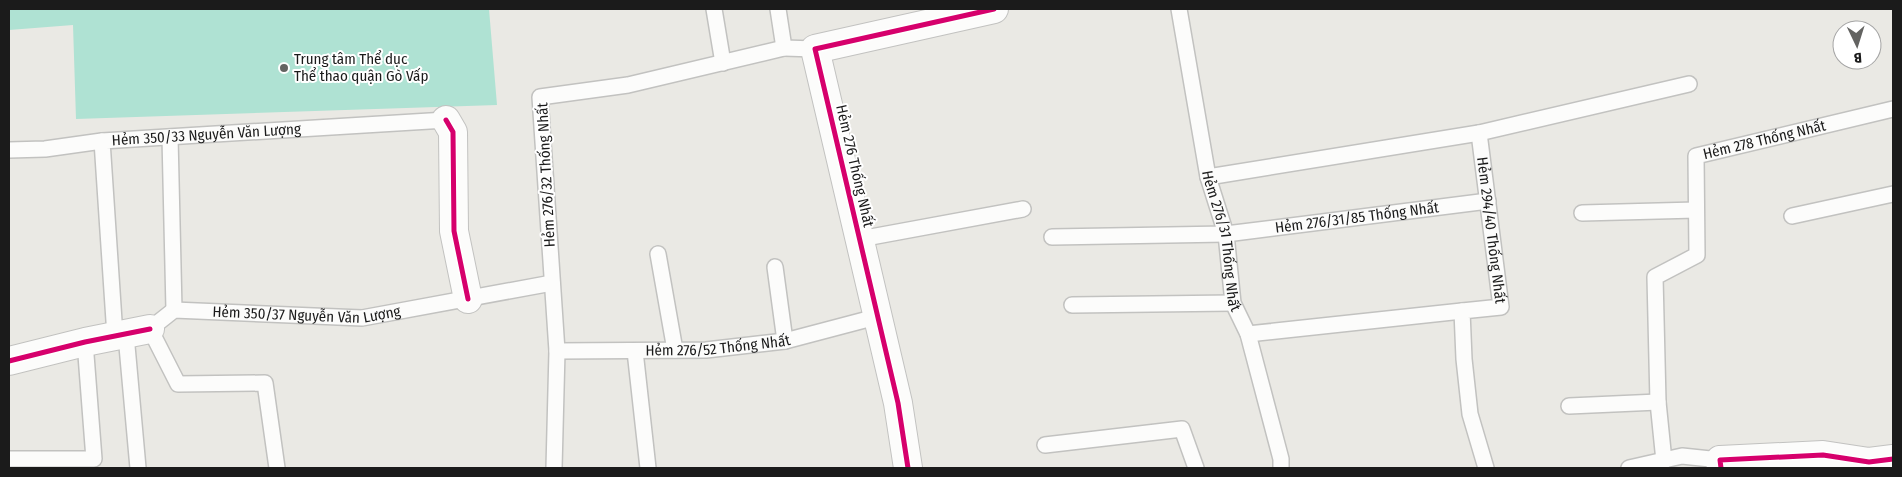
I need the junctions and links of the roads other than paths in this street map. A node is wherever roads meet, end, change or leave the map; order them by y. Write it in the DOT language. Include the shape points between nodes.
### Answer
graph roads {
  1 [pos="714,9"];
  2 [pos="778,9"];
  3 [pos="994,9"];
  4 [pos="1179,9"];
  5 [pos="784,48"];
  6 [pos="814,49"];
  7 [pos="723,63"];
  8 [pos="1688,84"];
  9 [pos="1893,109"];
  10 [pos="446,120"];
  11 [pos="1479,133"];
  12 [pos="170,137"];
  13 [pos="102,141"];
  14 [pos="9,150"];
  15 [pos="1208,177"];
  16 [pos="1893,194"];
  17 [pos="1488,201"];
  18 [pos="1023,209"];
  19 [pos="1696,210"];
  20 [pos="1582,213"];
  21 [pos="1792,216"];
  22 [pos="1226,234"];
  23 [pos="1052,237"];
  24 [pos="860,239"];
  25 [pos="658,254"];
  26 [pos="775,267"];
  27 [pos="552,283"];
  28 [pos="468,299"];
  29 [pos="1234,303"];
  30 [pos="1072,306"];
  31 [pos="174,310"];
  32 [pos="1462,311"];
  33 [pos="876,317"];
  34 [pos="130,333"];
  35 [pos="1248,334"];
  36 [pos="785,341"];
  37 [pos="85,342"];
  38 [pos="675,350"];
  39 [pos="557,351"];
  40 [pos="635,351"];
  41 [pos="9,361"];
  42 [pos="1658,402"];
  43 [pos="1570,406"];
  44 [pos="1045,445"];
  45 [pos="9,458"];
  46 [pos="1893,459"];
  47 [pos="1664,460"];
  48 [pos="1720,464"];
  49 [pos="138,468"];
  50 [pos="277,468"];
  51 [pos="554,468"];
  52 [pos="648,468"];
  53 [pos="908,468"];
  54 [pos="1196,468"];
  55 [pos="1281,468"];
  56 [pos="1486,468"];
  57 [pos="1629,468"];
  1 -- 7 [label="lane"];
  2 -- 5 [label="lane"];
  3 -- 6 [label="street"];
  4 -- 15 [label="lane, Hẻm 276/31 Thống Nhất"];
  5 -- 6 [label="lane, Hẻm 276/32 Thống Nhất"];
  5 -- 7 [label="lane, Hẻm 276/32 Thống Nhất"];
  6 -- 24 [label="street, Hẻm 276 Thống Nhất"];
  7 -- 27 [label="lane, Hẻm 276/32 Thống Nhất" via="628,85 540,97"];
  8 -- 11 [label="lane"];
  9 -- 19 [label="lane, Hẻm 278 Thống Nhất" via="1696,156"];
  10 -- 12 [label="lane, Hẻm 350/33 Nguyễn Văn Lượng"];
  10 -- 28 [label="street" via="453,132 454,231"];
  11 -- 15 [label="lane"];
  11 -- 17 [label="lane, Hẻm 294/40 Thống Nhất"];
  12 -- 13 [label="lane, Hẻm 350/33 Nguyễn Văn Lượng"];
  12 -- 31 [label="lane"];
  13 -- 14 [label="lane"];
  13 -- 34 [label="lane, Hẻm 350/33 Nguyễn Văn Lượng"];
  15 -- 22 [label="lane, Hẻm 276/31 Thống Nhất"];
  16 -- 21 [label="lane"];
  17 -- 22 [label="lane, Hẻm 276/31/85 Thống Nhất"];
  17 -- 32 [label="lane, Hẻm 294/40 Thống Nhất" via="1501,307"];
  18 -- 24 [label="lane"];
  19 -- 20 [label="lane"];
  19 -- 42 [label="lane, Hẻm 278 Thống Nhất" via="1696,255 1654,277"];
  22 -- 23 [label="lane, Hẻm 276/31/85 Thống Nhất"];
  22 -- 29 [label="lane, Hẻm 276/31 Thống Nhất"];
  24 -- 33 [label="street, Hẻm 276 Thống Nhất"];
  25 -- 38 [label="lane"];
  26 -- 36 [label="lane"];
  27 -- 28 [label="lane, Hẻm 350/37 Nguyễn Văn Lượng"];
  27 -- 39 [label="lane, Hẻm 276/32 Thống Nhất"];
  28 -- 31 [label="lane, Hẻm 350/37 Nguyễn Văn Lượng" via="362,318"];
  29 -- 30 [label="lane"];
  29 -- 35 [label="lane, Hẻm 276/31 Thống Nhất"];
  31 -- 34 [label="lane"];
  32 -- 35 [label="lane"];
  32 -- 56 [label="lane" via="1470,414"];
  33 -- 36 [label="lane, Hẻm 276/52 Thống Nhất"];
  33 -- 53 [label="street, Hẻm 276 Thống Nhất" via="898,403"];
  34 -- 37 [label="street"];
  34 -- 49 [label="lane, Hẻm 350/33 Nguyễn Văn Lượng"];
  34 -- 50 [label="lane" via="178,384 265,384"];
  35 -- 55 [label="lane, Hẻm 276/31 Thống Nhất"];
  36 -- 38 [label="lane, Hẻm 276/52 Thống Nhất" via="706,350"];
  37 -- 41 [label="street"];
  37 -- 45 [label="lane" via="94,459"];
  38 -- 40 [label="lane, Hẻm 276/52 Thống Nhất"];
  39 -- 40 [label="lane, Hẻm 276/52 Thống Nhất"];
  39 -- 51 [label="lane, Hẻm 276/32 Thống Nhất"];
  40 -- 52 [label="lane"];
  42 -- 43 [label="lane"];
  42 -- 47 [label="lane, Hẻm 278 Thống Nhất"];
  44 -- 54 [label="lane" via="1182,428"];
  46 -- 48 [label="street" via="1868,462 1824,455"];
  47 -- 48 [label="lane" via="1682,456"];
  47 -- 57 [label="lane"];
}
